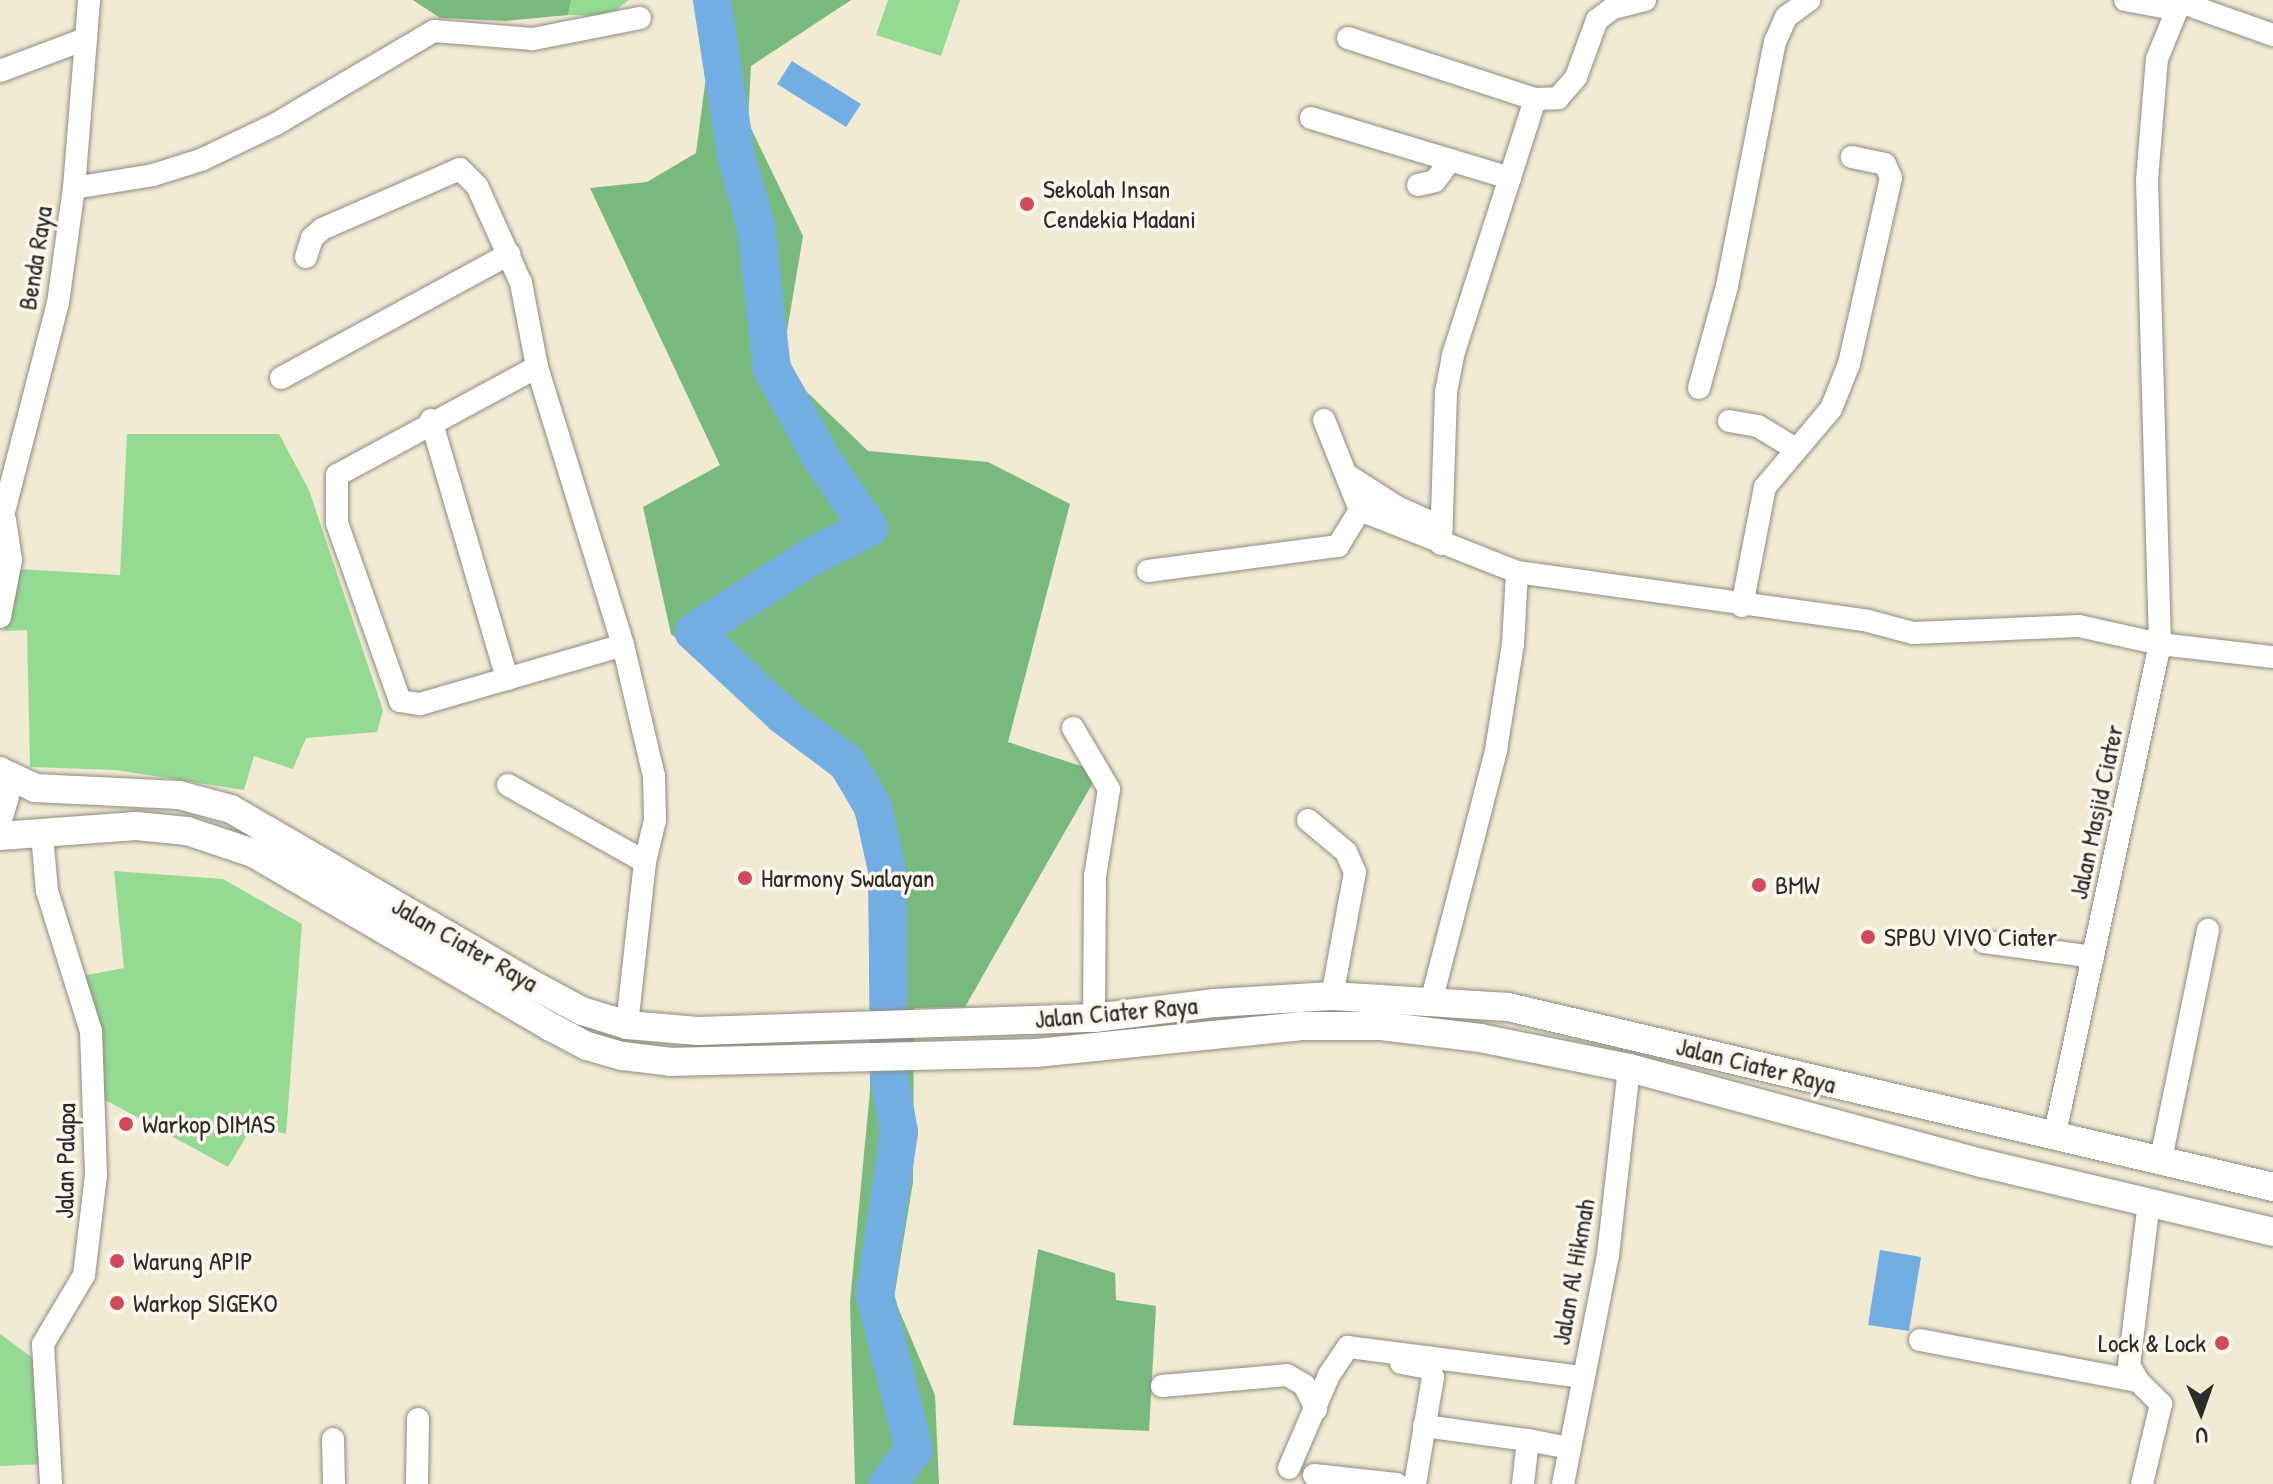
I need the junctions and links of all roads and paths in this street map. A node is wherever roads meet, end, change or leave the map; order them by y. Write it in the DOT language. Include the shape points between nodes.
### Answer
graph roads {
  1 [pos="89,0"];
  2 [pos="1645,0"];
  3 [pos="1809,0"];
  4 [pos="2125,0"];
  5 [pos="2178,3"];
  6 [pos="1786,8"];
  7 [pos="640,18"];
  8 [pos="2273,35"];
  9 [pos="1348,38"];
  10 [pos="85,39"];
  11 [pos="0,71"];
  12 [pos="1535,99"];
  13 [pos="1311,118"];
  14 [pos="1852,157"];
  15 [pos="1451,160"];
  16 [pos="1510,178"];
  17 [pos="1418,185"];
  18 [pos="74,188"];
  19 [pos="509,254"];
  20 [pos="306,257"];
  21 [pos="537,367"];
  22 [pos="281,378"];
  23 [pos="1699,388"];
  24 [pos="431,420"];
  25 [pos="1324,420"];
  26 [pos="1729,421"];
  27 [pos="1794,448"];
  28 [pos="1347,475"];
  29 [pos="1360,510"];
  30 [pos="2,524"];
  31 [pos="1442,536"];
  32 [pos="1148,571"];
  33 [pos="1517,572"];
  34 [pos="1742,606"];
  35 [pos="0,617"];
  36 [pos="2160,644"];
  37 [pos="623,645"];
  38 [pos="2273,657"];
  39 [pos="507,679"];
  40 [pos="1073,728"];
  41 [pos="0,771"];
  42 [pos="508,785"];
  43 [pos="35,788"];
  44 [pos="0,814"];
  45 [pos="1308,820"];
  46 [pos="42,834"];
  47 [pos="0,836"];
  48 [pos="645,862"];
  49 [pos="2208,930"];
  50 [pos="1984,942"];
  51 [pos="2093,957"];
  52 [pos="1332,996"];
  53 [pos="1431,1002"];
  54 [pos="1094,1018"];
  55 [pos="627,1025"];
  56 [pos="1629,1068"];
  57 [pos="1995,1122"];
  58 [pos="2055,1133"];
  59 [pos="2161,1159"];
  60 [pos="1982,1163"];
  61 [pos="2273,1187"];
  62 [pos="2149,1202"];
  63 [pos="2273,1232"];
  64 [pos="1920,1340"];
  65 [pos="1348,1358"];
  66 [pos="1582,1377"];
  67 [pos="2138,1381"];
  68 [pos="1162,1386"];
  69 [pos="1316,1409"];
  70 [pos="418,1419"];
  71 [pos="1424,1426"];
  72 [pos="333,1439"];
  73 [pos="1528,1440"];
  74 [pos="1569,1448"];
  75 [pos="1289,1468"];
  76 [pos="1314,1475"];
  77 [pos="51,1484"];
  78 [pos="334,1484"];
  79 [pos="417,1484"];
  80 [pos="1397,1484"];
  81 [pos="1415,1484"];
  82 [pos="1523,1484"];
  83 [pos="1563,1484"];
  84 [pos="2142,1484"];
  1 -- 10 [label="street, Benda Raya"];
  2 -- 12 [label="street" via="1604,13 1570,89 1558,98"];
  3 -- 6 [label="street"];
  4 -- 5 [label="street"];
  5 -- 8 [label="street"];
  5 -- 36 [label="street, Jalan Masjid Ciater" via="2157,59 2147,180"];
  6 -- 23 [label="street" via="1727,286"];
  7 -- 18 [label="street" via="533,39 434,31 276,124 201,160 153,175"];
  9 -- 12 [label="street"];
  10 -- 11 [label="street"];
  10 -- 18 [label="street, Benda Raya"];
  12 -- 16 [label="street"];
  13 -- 15 [label="street"];
  14 -- 27 [label="street" via="1885,164 1891,178 1839,393"];
  15 -- 16 [label="street"];
  15 -- 17 [label="street" via="1435,181"];
  16 -- 31 [label="street" via="1453,355 1446,392"];
  18 -- 30 [label="street, Benda Raya" via="58,303"];
  19 -- 20 [label="street" via="477,186 460,169 322,229 312,238"];
  19 -- 21 [label="street" via="525,296"];
  19 -- 22 [label="street"];
  21 -- 24 [label="street"];
  21 -- 37 [label="street"];
  24 -- 39 [label="street"];
  24 -- 39 [label="street" via="337,475 337,523 400,701 420,704"];
  25 -- 28 [label="street"];
  26 -- 27 [label="street" via="1758,426"];
  27 -- 34 [label="street" via="1765,487"];
  28 -- 29 [label="street"];
  28 -- 31 [label="street"];
  29 -- 31 [label="street"];
  29 -- 32 [label="street" via="1338,546"];
  30 -- 35 [label="street, Benda Raya" via="11,560"];
  31 -- 33 [label="street"];
  33 -- 34 [label="street"];
  33 -- 53 [label="street" via="1513,644 1496,750"];
  34 -- 36 [label="street" via="1868,621 1913,633 2079,626"];
  36 -- 38 [label="street"];
  36 -- 51 [label="street, Jalan Masjid Ciater"];
  37 -- 39 [label="street"];
  37 -- 48 [label="street" via="654,776 655,820"];
  40 -- 54 [label="street" via="1109,789 1095,876"];
  41 -- 43 [label="main road, Jalan Ciater Raya"];
  41 -- 44 [label="main road" via="5,796"];
  42 -- 48 [label="street"];
  43 -- 46 [label="main road"];
  43 -- 55 [label="main road, Jalan Ciater Raya" via="179,795 231,809 526,981 582,1011"];
  45 -- 52 [label="street" via="1346,852 1355,872"];
  46 -- 47 [label="main road, Jalan Ciater Raya"];
  46 -- 56 [label="main road, Jalan Ciater Raya" via="136,826 187,831 253,853 549,1026 587,1046 623,1056 671,1062 1081,1050 1300,1026 1381,1026 1480,1038"];
  46 -- 77 [label="street, Jalan Palapa" via="47,891 91,1031 96,1175 84,1275 43,1344"];
  48 -- 55 [label="street"];
  49 -- 59 [label="street"];
  50 -- 51 [label="street"];
  51 -- 58 [label="street, Jalan Masjid Ciater"];
  52 -- 53 [label="main road, Jalan Ciater Raya"];
  52 -- 54 [label="main road, Jalan Ciater Raya"];
  53 -- 57 [label="main road, Jalan Ciater Raya" via="1508,1007"];
  54 -- 55 [label="main road, Jalan Ciater Raya" via="698,1031"];
  56 -- 60 [label="main road, Jalan Ciater Raya"];
  56 -- 66 [label="street, Jalan Al Hikmah" via="1608,1255"];
  57 -- 58 [label="main road, Jalan Ciater Raya"];
  57 -- 60 [label="main road"];
  58 -- 59 [label="main road, Jalan Ciater Raya"];
  59 -- 61 [label="main road, Jalan Ciater Raya"];
  60 -- 62 [label="main road, Jalan Ciater Raya"];
  62 -- 63 [label="main road, Jalan Ciater Raya"];
  62 -- 67 [label="street" via="2129,1365"];
  64 -- 67 [label="street"];
  65 -- 71 [label="street" via="1429,1368 1433,1377"];
  66 -- 69 [label="street" via="1354,1345 1343,1350"];
  66 -- 74 [label="street, Jalan Al Hikmah"];
  67 -- 84 [label="street" via="2161,1404"];
  68 -- 69 [label="street" via="1287,1375 1304,1385"];
  69 -- 75 [label="street"];
  70 -- 79 [label="street"];
  71 -- 73 [label="street"];
  71 -- 81 [label="street"];
  72 -- 78 [label="street"];
  73 -- 74 [label="street"];
  73 -- 82 [label="street"];
  74 -- 83 [label="street, Jalan Al Hikmah"];
  76 -- 80 [label="street"];
}
